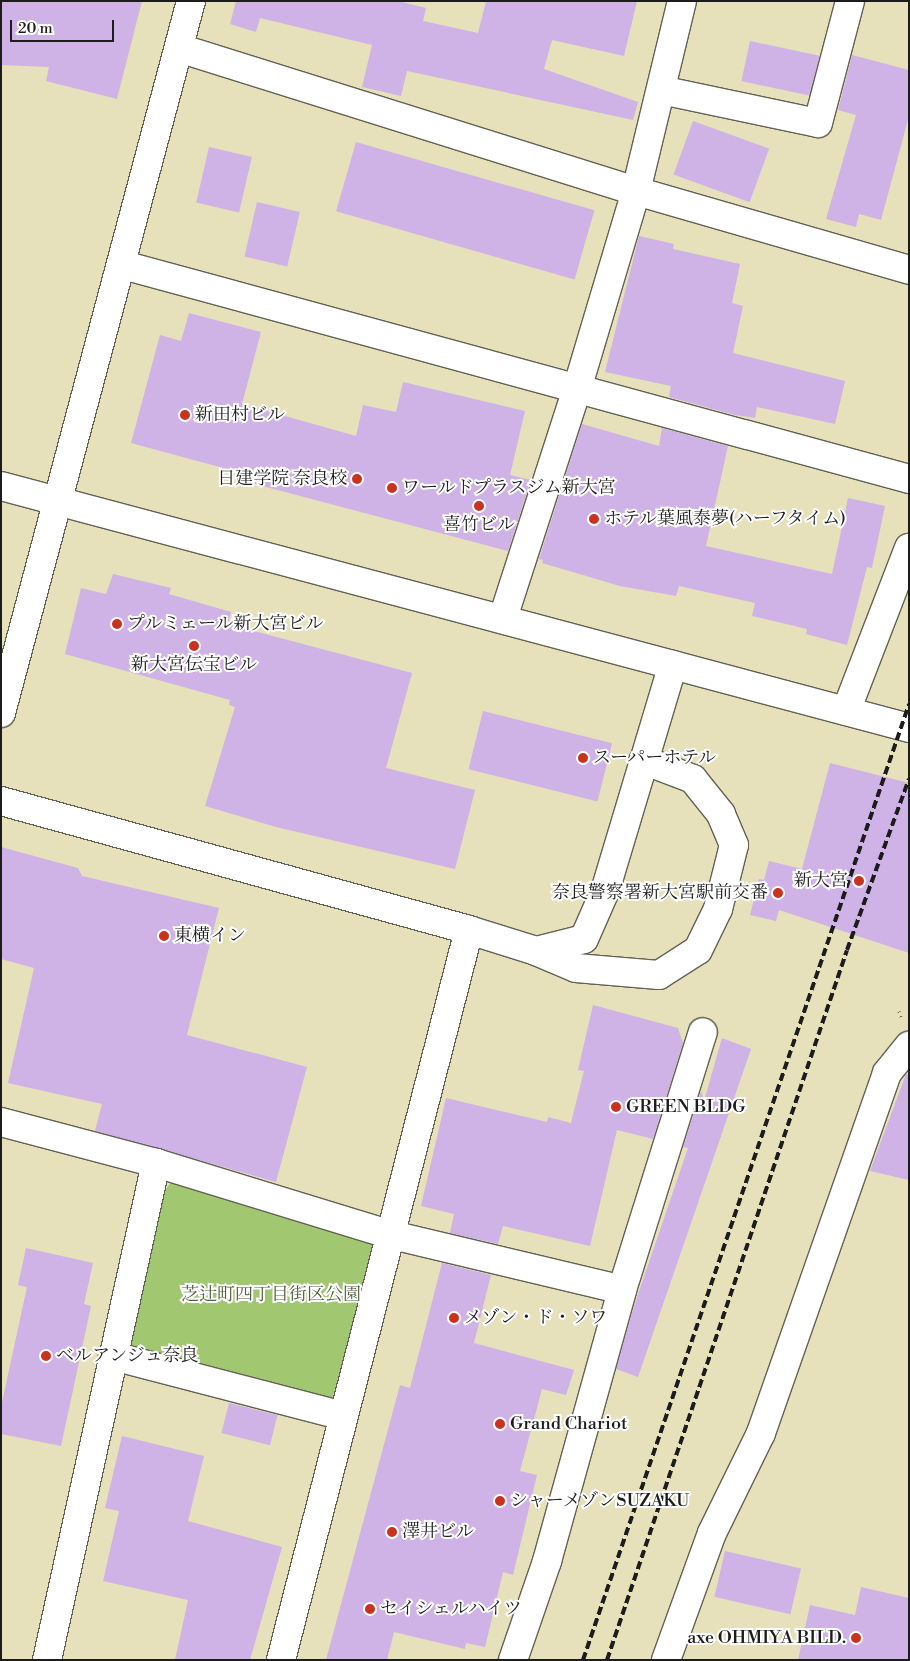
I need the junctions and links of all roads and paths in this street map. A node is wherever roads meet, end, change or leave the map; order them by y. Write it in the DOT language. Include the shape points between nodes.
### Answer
graph roads {
  1 [pos="191,1"];
  2 [pos="682,1"];
  3 [pos="850,1"];
  4 [pos="179,48"];
  5 [pos="661,90"];
  6 [pos="636,191"];
  7 [pos="123,265"];
  8 [pos="909,270"];
  9 [pos="578,389"];
  10 [pos="909,479"];
  11 [pos="1,486"];
  12 [pos="58,501"];
  13 [pos="909,548"];
  14 [pos="503,618"];
  15 [pos="673,665"];
  16 [pos="846,711"];
  17 [pos="1,713"];
  18 [pos="909,728"];
  19 [pos="643,760"];
  20 [pos="1,801"];
  21 [pos="469,930"];
  22 [pos="536,951"];
  23 [pos="703,1032"];
  24 [pos="909,1046"];
  25 [pos="1,1122"];
  26 [pos="156,1163"];
  27 [pos="392,1235"];
  28 [pos="622,1290"];
  29 [pos="113,1356"];
  30 [pos="343,1416"];
  31 [pos="47,1660"];
  32 [pos="281,1660"];
  33 [pos="513,1660"];
  34 [pos="666,1660"];
  1 -- 4 [label="street"];
  2 -- 5 [label="street"];
  3 -- 5 [label="street" via="818,123"];
  4 -- 6 [label="street"];
  4 -- 7 [label="street"];
  5 -- 6 [label="street"];
  6 -- 8 [label="street"];
  6 -- 9 [label="street"];
  7 -- 9 [label="street"];
  7 -- 12 [label="street"];
  9 -- 10 [label="street"];
  9 -- 14 [label="street"];
  11 -- 12 [label="street"];
  12 -- 14 [label="street"];
  12 -- 17 [label="street"];
  13 -- 16 [label="street"];
  14 -- 15 [label="street"];
  15 -- 16 [label="street"];
  15 -- 19 [label="street"];
  16 -- 18 [label="street"];
  19 -- 22 [label="street" via="605,891 584,939"];
  19 -- 22 [label="street" via="694,778 721,814 734,845 718,909 698,950 659,975 576,968"];
  20 -- 21 [label="street"];
  21 -- 22 [label="street"];
  21 -- 27 [label="street"];
  23 -- 28 [label="street"];
  24 -- 34 [label="street" via="887,1072 761,1433 712,1533"];
  25 -- 26 [label="street"];
  26 -- 27 [label="street"];
  26 -- 29 [label="street"];
  27 -- 28 [label="street"];
  27 -- 30 [label="street"];
  28 -- 33 [label="street" via="547,1561"];
  29 -- 30 [label="street"];
  29 -- 31 [label="street"];
  30 -- 32 [label="street"];
}
